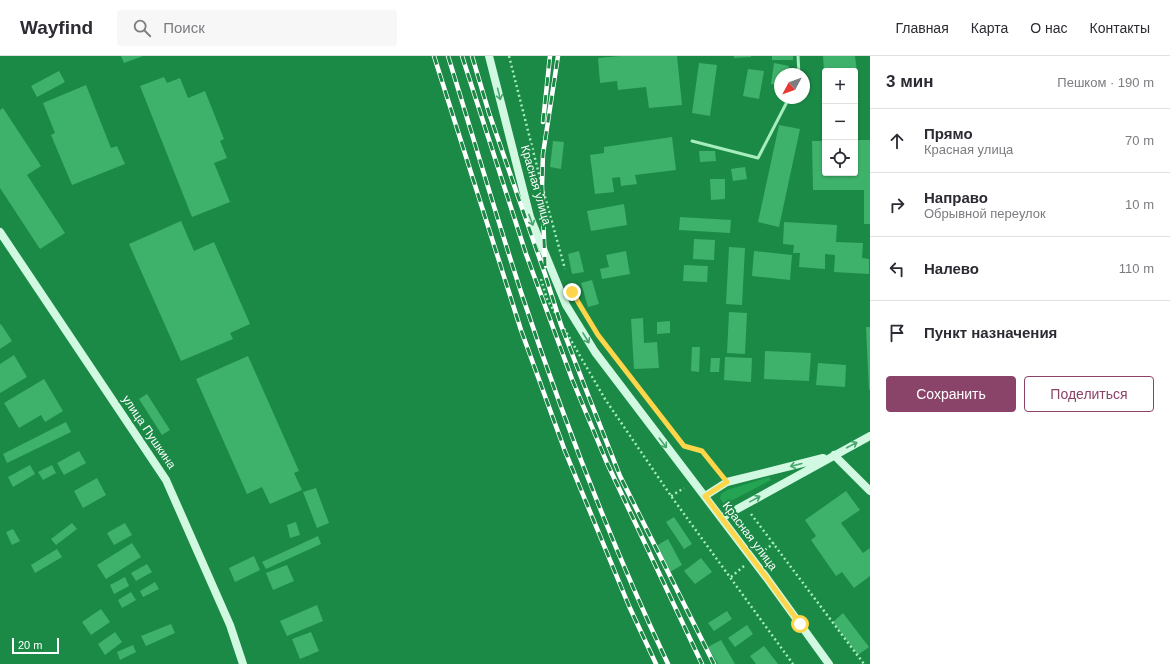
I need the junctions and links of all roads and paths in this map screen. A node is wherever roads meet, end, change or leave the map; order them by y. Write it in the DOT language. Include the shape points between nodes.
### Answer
graph roads {
  1 [pos="489,56"];
  2 [pos="509,56"];
  3 [pos="798,56"];
  4 [pos="799,68"];
  5 [pos="786,104"];
  6 [pos="692,141"];
  7 [pos="0,232"];
  8 [pos="566,270"];
  9 [pos="655,409"];
  10 [pos="870,436"];
  11 [pos="834,455"];
  12 [pos="727,482"];
  13 [pos="684,488"];
  14 [pos="870,491"];
  15 [pos="671,496"];
  16 [pos="705,496"];
  17 [pos="744,505"];
  18 [pos="721,518"];
  19 [pos="243,664"];
  20 [pos="829,664"];
  21 [pos="864,664"];
  1 -- 16 [label="main road, Красная улица, one-way" via="530,217 566,305 595,352"];
  2 -- 8 [label="path"];
  3 -- 4 [label="lane"];
  5 -- 6 [label="lane" via="758,158"];
  7 -- 19 [label="main road, улица Пушкина" via="166,480 230,625"];
  9 -- 12 [label="path" via="684,446 702,451"];
  11 -- 10 [label="main road, one-way"];
  11 -- 12 [label="main road, one-way"];
  11 -- 14 [label="main road"];
  17 -- 11 [label="main road, one-way"];
  12 -- 16 [label="main road"];
  13 -- 15 [label="path"];
  16 -- 18 [label="main road, Красная улица"];
  17 -- 18 [label="main road"];
  17 -- 21 [label="path"];
  18 -- 20 [label="main road, Красная улица"];
}
